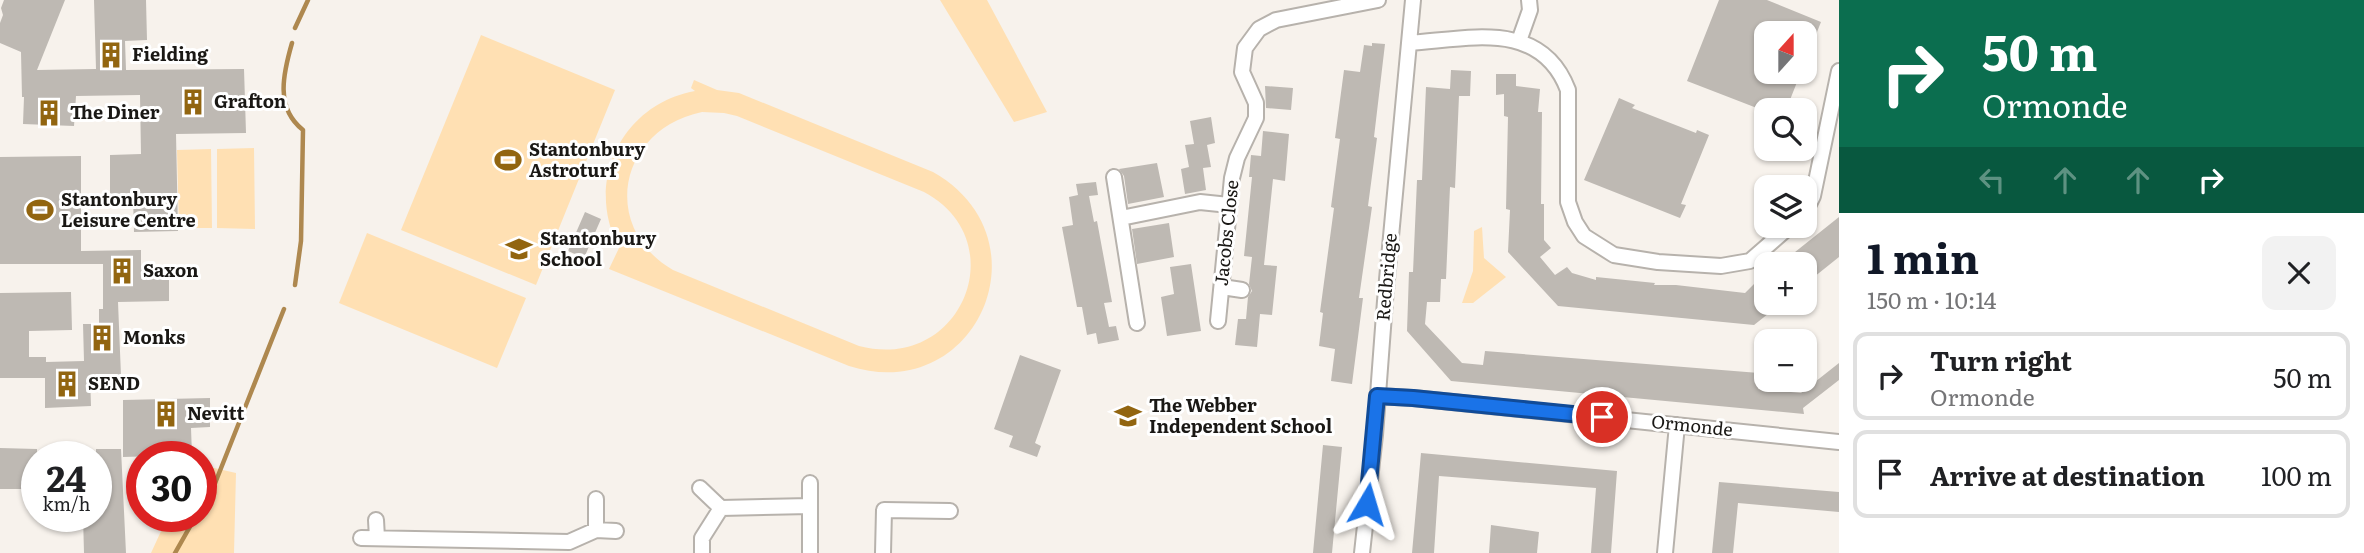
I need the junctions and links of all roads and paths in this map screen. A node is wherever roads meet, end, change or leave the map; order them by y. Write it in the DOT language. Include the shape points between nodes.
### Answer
graph roads {
  1 [pos="1378,0"];
  2 [pos="1413,0"];
  3 [pos="1529,0"];
  4 [pos="1519,41"];
  5 [pos="1410,43"];
  6 [pos="1839,71"];
  7 [pos="1114,177"];
  8 [pos="1817,177"];
  9 [pos="1229,205"];
  10 [pos="1121,218"];
  11 [pos="1776,238"];
  12 [pos="1222,287"];
  13 [pos="1242,290"];
  14 [pos="1218,321"];
  15 [pos="1137,323"];
  16 [pos="1377,396"];
  17 [pos="1678,425"];
  18 [pos="1839,442"];
  19 [pos="810,482"];
  20 [pos="700,488"];
  21 [pos="596,499"];
  22 [pos="810,506"];
  23 [pos="721,508"];
  24 [pos="950,511"];
  25 [pos="376,520"];
  26 [pos="596,530"];
  27 [pos="616,531"];
  28 [pos="361,538"];
  29 [pos="377,538"];
  30 [pos="435,547"];
  31 [pos="702,552"];
  32 [pos="810,553"];
  33 [pos="883,553"];
  34 [pos="1362,553"];
  35 [pos="1665,553"];
  1 -- 9 [label="street, Jacobs Close" via="1276,20 1259,29 1245,48 1242,72 1256,103 1256,118 1237,158"];
  2 -- 5 [label="street, Redbridge"];
  3 -- 4 [label="street"];
  4 -- 5 [label="street" via="1498,37"];
  4 -- 11 [label="street" via="1552,62 1568,90 1568,202 1584,236 1614,255 1721,266 1750,261"];
  5 -- 16 [label="street, Redbridge"];
  6 -- 8 [label="street"];
  7 -- 10 [label="street"];
  9 -- 10 [label="street" via="1200,202"];
  9 -- 12 [label="street, Jacobs Close"];
  10 -- 15 [label="street" via="1138,289"];
  12 -- 13 [label="street"];
  12 -- 14 [label="street, Jacobs Close"];
  16 -- 17 [label="street, Ormonde"];
  16 -- 34 [label="street, Redbridge"];
  17 -- 18 [label="street, Ormonde"];
  17 -- 35 [label="street"];
  19 -- 22 [label="street"];
  20 -- 23 [label="street"];
  21 -- 26 [label="street"];
  22 -- 23 [label="street"];
  22 -- 32 [label="street"];
  23 -- 31 [label="street" via="702,538"];
  24 -- 33 [label="street" via="884,510"];
  25 -- 29 [label="street"];
  26 -- 27 [label="street"];
  26 -- 30 [label="street" via="569,542"];
  28 -- 29 [label="street"];
  29 -- 30 [label="street"];
}
